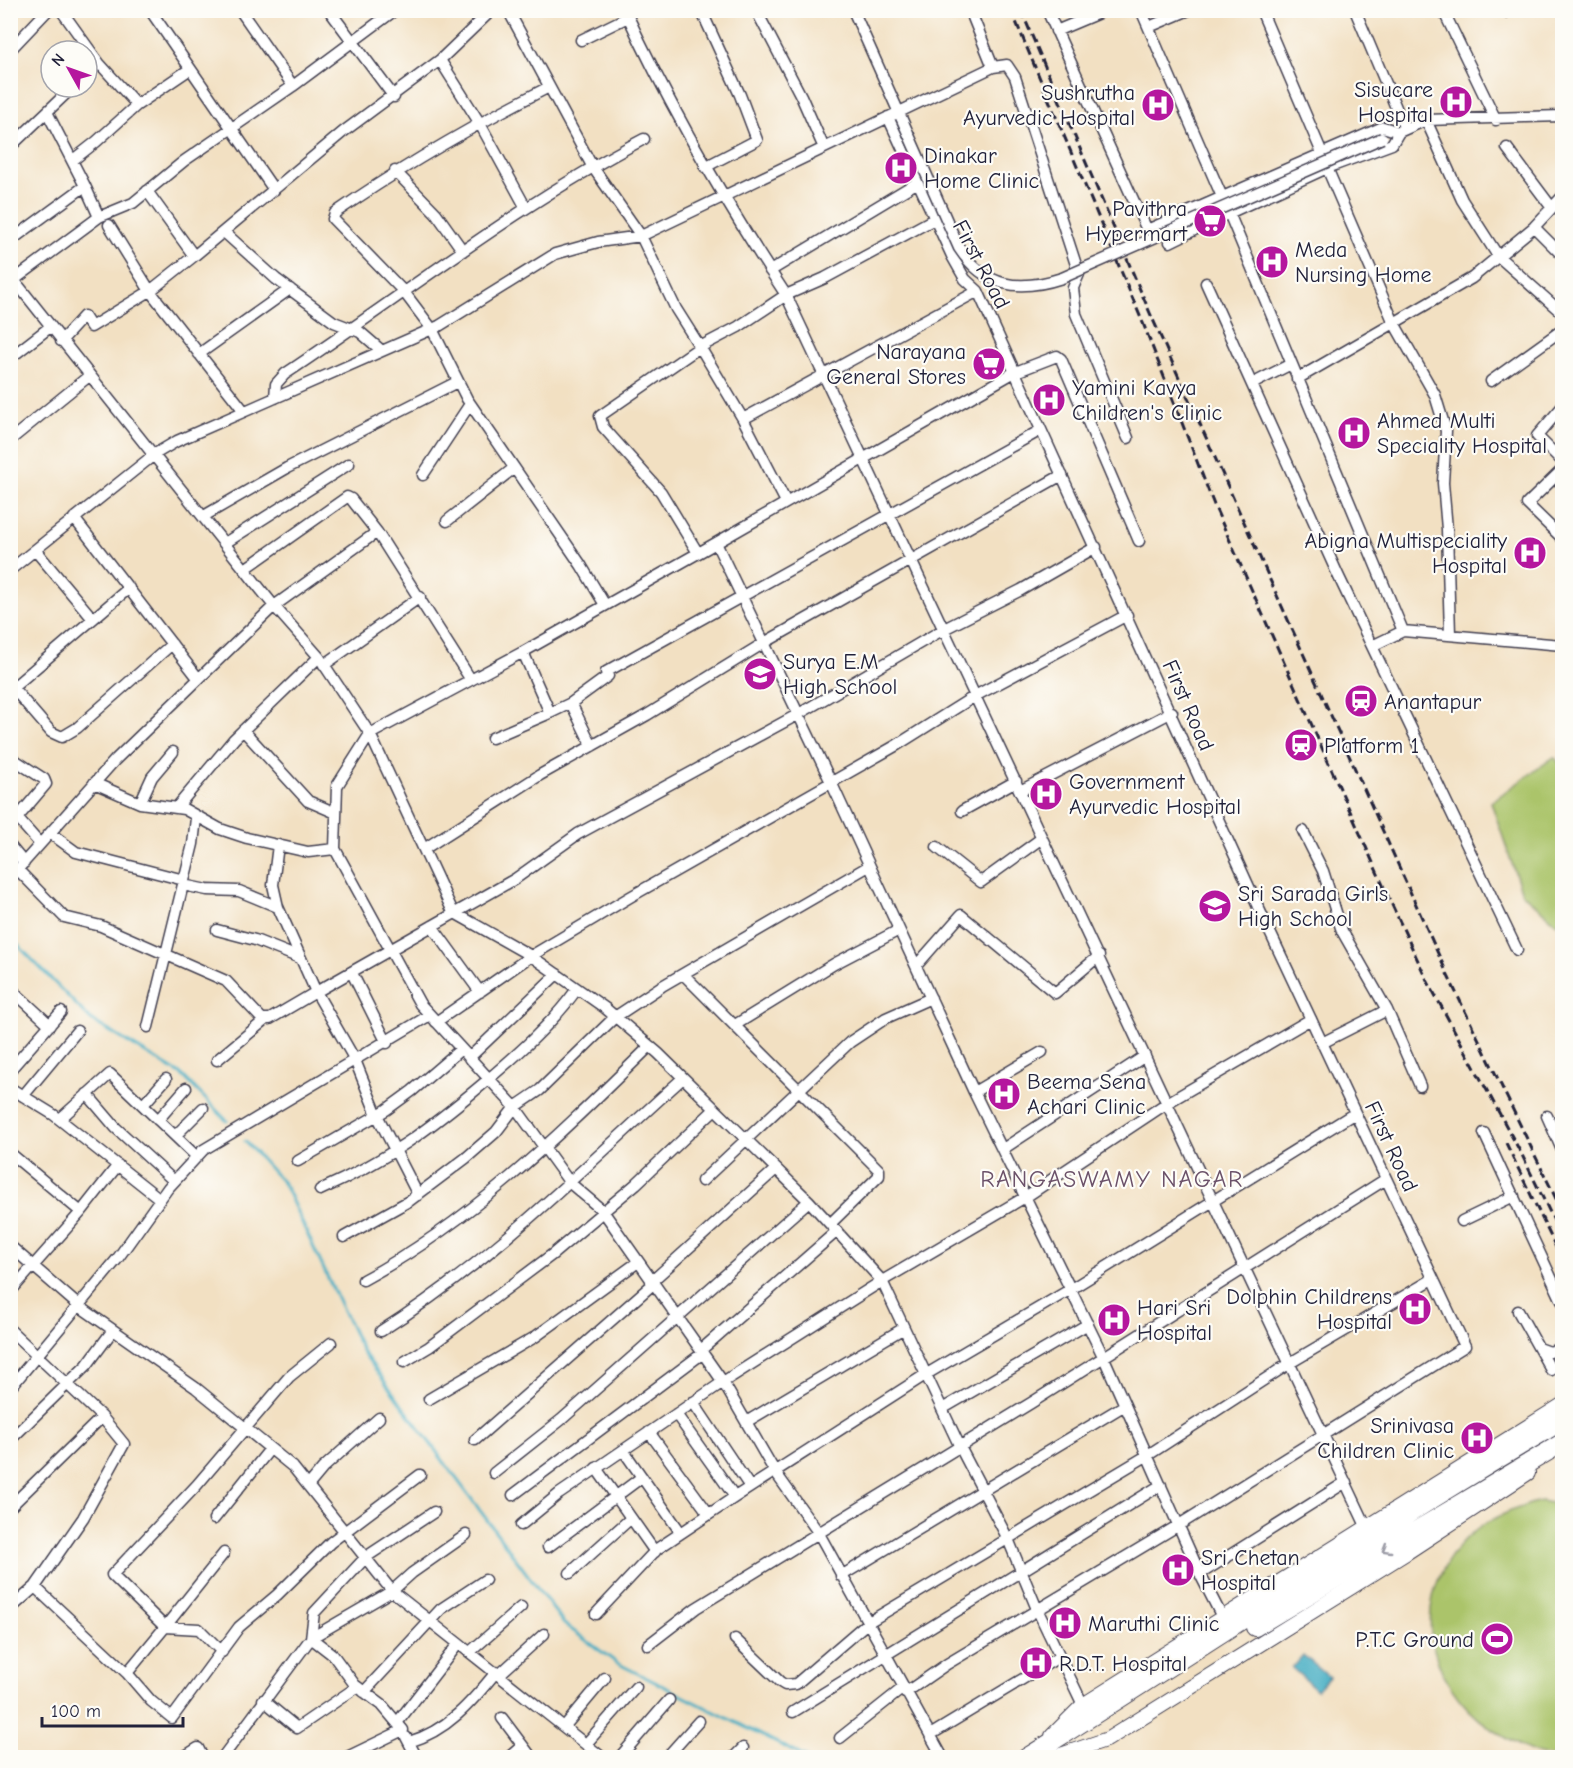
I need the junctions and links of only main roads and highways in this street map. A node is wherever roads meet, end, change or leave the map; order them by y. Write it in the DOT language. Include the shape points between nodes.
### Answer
graph roads {
  1 [pos="1563,1421"];
  2 [pos="1563,1443"];
  3 [pos="1200,1655"];
  4 [pos="1041,1756"];
  1 -- 3 [label="highway" via="1357,1546"];
  2 -- 3 [label="highway, one-way"];
  3 -- 4 [label="highway"];
}
